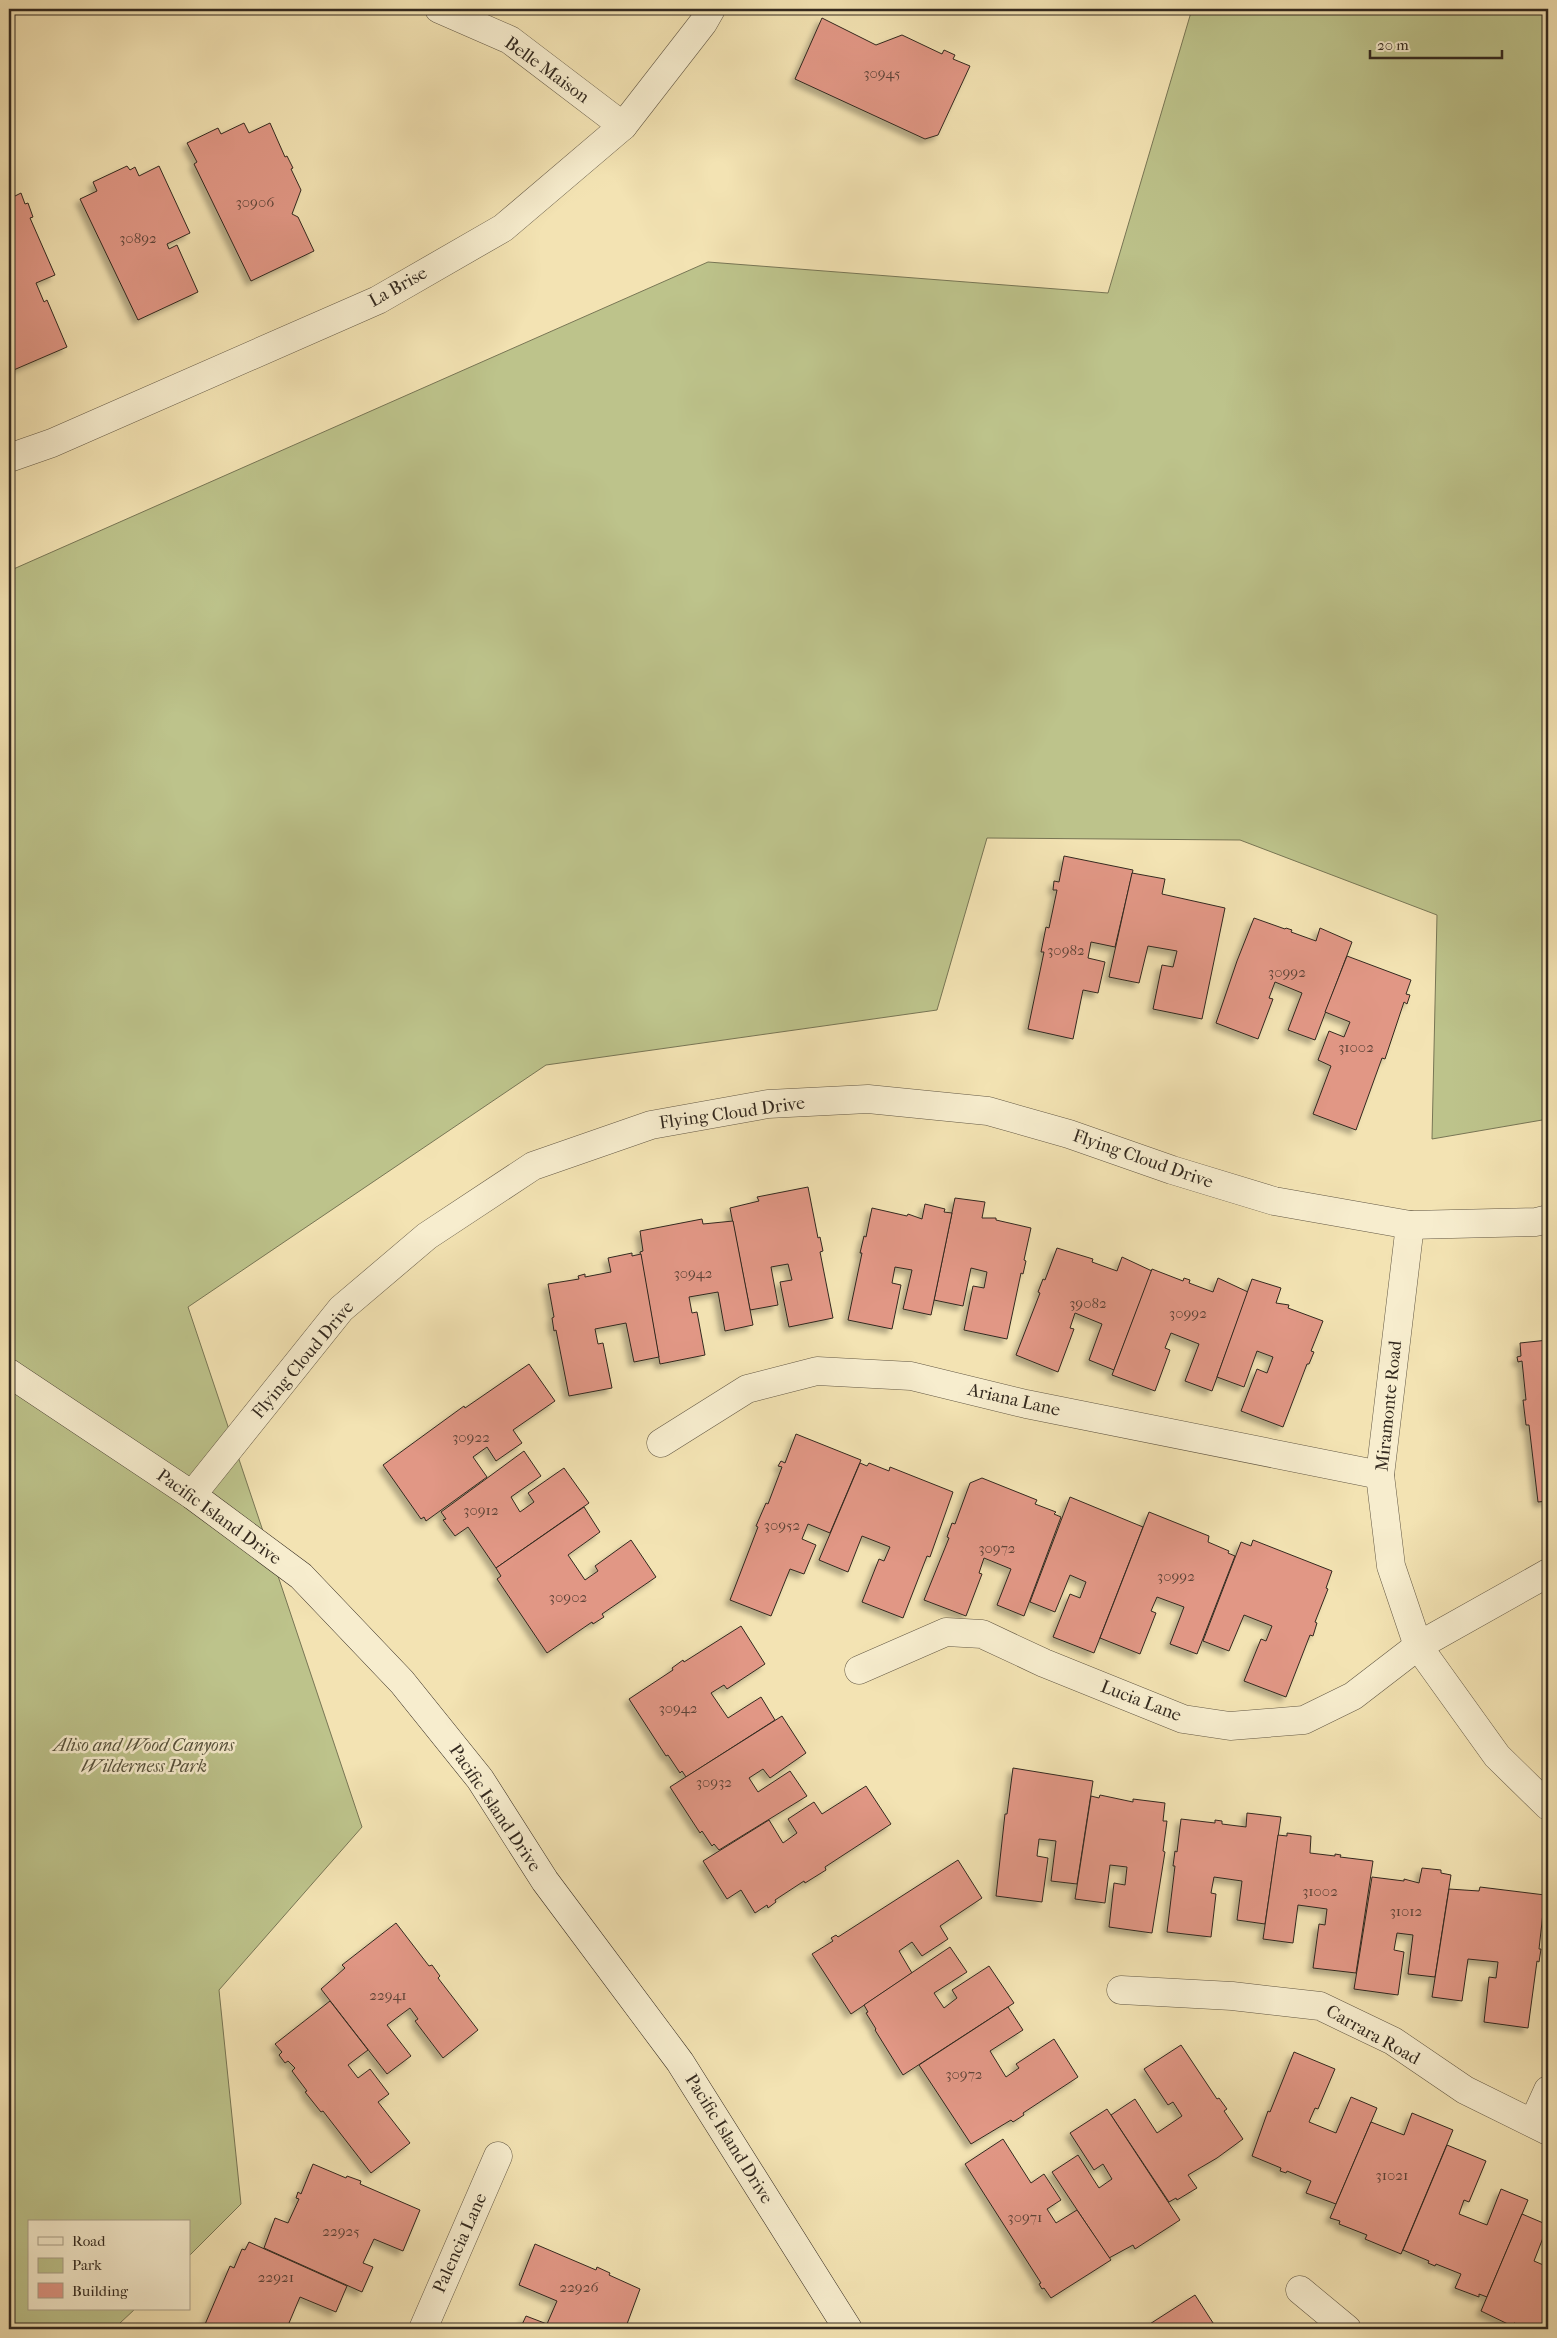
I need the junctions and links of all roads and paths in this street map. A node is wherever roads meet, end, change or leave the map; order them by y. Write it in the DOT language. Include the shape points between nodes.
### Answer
graph roads {
  1 [pos="439,9"];
  2 [pos="711,9"];
  3 [pos="623,126"];
  4 [pos="9,458"];
  5 [pos="1548,1219"];
  6 [pos="1410,1226"];
  7 [pos="9,1373"];
  8 [pos="661,1442"];
  9 [pos="1380,1475"];
  10 [pos="192,1495"];
  11 [pos="1548,1573"];
  12 [pos="1418,1646"];
  13 [pos="859,1670"];
  14 [pos="1548,1806"];
  15 [pos="1121,1990"];
  16 [pos="1548,2090"];
  17 [pos="1541,2127"];
  18 [pos="498,2156"];
  19 [pos="1300,2290"];
  20 [pos="423,2329"];
  21 [pos="848,2329"];
  22 [pos="1347,2329"];
  1 -- 3 [label="street, Belle Maison" via="510,40"];
  2 -- 3 [label="street, La Brise" via="703,24"];
  3 -- 4 [label="street, La Brise" via="503,228 378,300 52,443"];
  5 -- 6 [label="street, Flying Cloud Drive"];
  6 -- 9 [label="street, Miramonte Road"];
  6 -- 10 [label="street, Flying Cloud Drive" via="1274,1201 988,1111 868,1099 768,1104 651,1125 533,1166 427,1236 341,1309"];
  7 -- 10 [label="street, Pacific Island Drive"];
  8 -- 9 [label="street, Ariana Lane" via="747,1389 816,1371 911,1376 1026,1404"];
  9 -- 12 [label="street, Miramonte Road" via="1391,1566"];
  10 -- 21 [label="street, Pacific Island Drive" via="300,1576 402,1682 480,1779 545,1881 680,2062"];
  11 -- 12 [label="street, Lucia Lane"];
  12 -- 13 [label="street, Lucia Lane" via="1353,1696 1304,1720 1230,1726 1183,1719 1044,1664 982,1634 946,1632"];
  12 -- 14 [label="street, Miramonte Road" via="1496,1756"];
  15 -- 17 [label="street, Carrara Road" via="1232,1996 1320,2006 1393,2042 1465,2090"];
  16 -- 17 [label="street"];
  18 -- 20 [label="street, Palencia Lane"];
  19 -- 22 [label="street"];
}
